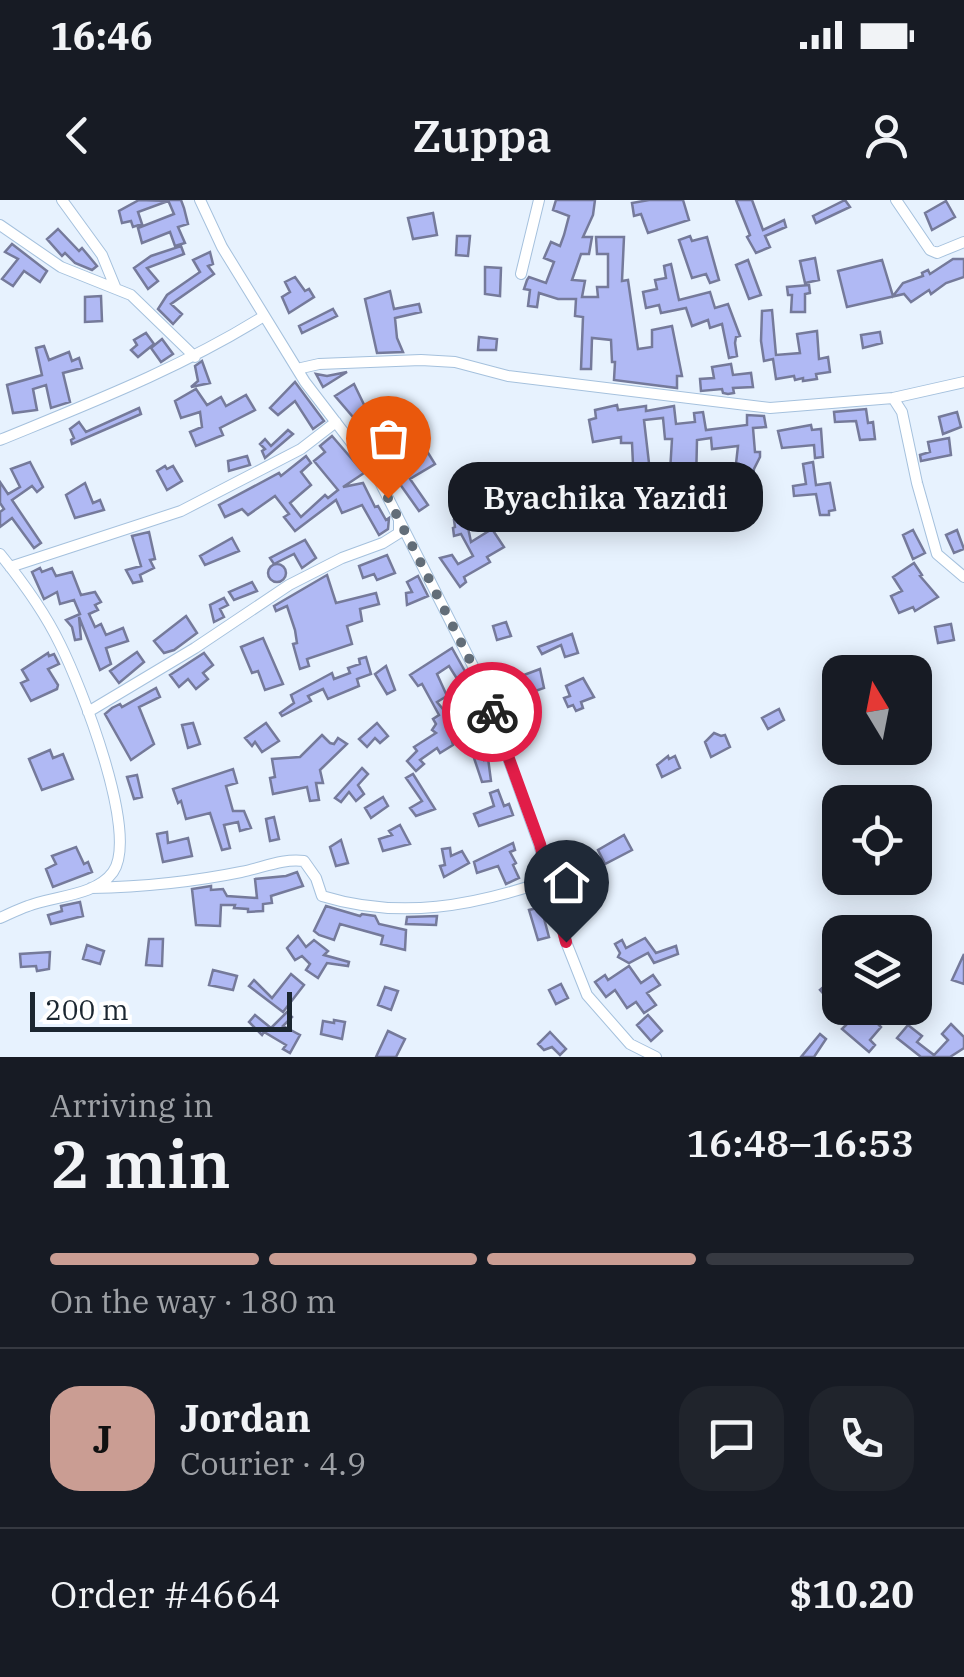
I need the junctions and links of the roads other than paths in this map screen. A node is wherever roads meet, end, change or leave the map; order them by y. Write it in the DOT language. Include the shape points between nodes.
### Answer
graph roads {
  1 [pos="62,200"];
  2 [pos="200,200"];
  3 [pos="539,200"];
  4 [pos="896,200"];
  5 [pos="1,227"];
  6 [pos="964,242"];
  7 [pos="521,274"];
  8 [pos="116,289"];
  9 [pos="264,316"];
  10 [pos="195,357"];
  11 [pos="297,369"];
  12 [pos="964,382"];
  13 [pos="894,398"];
  14 [pos="336,422"];
  15 [pos="0,440"];
  16 [pos="399,520"];
  17 [pos="0,554"];
  18 [pos="10,567"];
  19 [pos="964,577"];
  20 [pos="88,712"];
  21 [pos="549,880"];
  22 [pos="91,888"];
  23 [pos="0,918"];
  24 [pos="630,1044"];
  25 [pos="634,1057"];
  26 [pos="656,1057"];
  1 -- 8 [label="street" via="102,255"];
  2 -- 9 [label="street"];
  3 -- 7 [label="street"];
  4 -- 6 [label="street" via="930,250"];
  5 -- 8 [label="street" via="60,267"];
  8 -- 10 [label="street"];
  9 -- 10 [label="street"];
  9 -- 11 [label="street"];
  10 -- 15 [label="street"];
  11 -- 13 [label="street" via="455,362 508,376 770,408"];
  11 -- 14 [label="street"];
  12 -- 13 [label="street"];
  13 -- 19 [label="street" via="937,554"];
  14 -- 16 [label="street" via="378,476"];
  14 -- 18 [label="street" via="301,449 181,510"];
  16 -- 20 [label="street" via="398,533 384,543 289,585"];
  16 -- 21 [label="street" via="480,680"];
  17 -- 18 [label="street"];
  18 -- 20 [label="street" via="59,642"];
  20 -- 22 [label="street" via="109,772 118,849 116,868"];
  21 -- 22 [label="street" via="458,906 408,910 322,896 304,860 294,859 223,875"];
  21 -- 24 [label="street" via="587,994"];
  22 -- 23 [label="street"];
  24 -- 25 [label="street"];
  24 -- 26 [label="street"];
}
